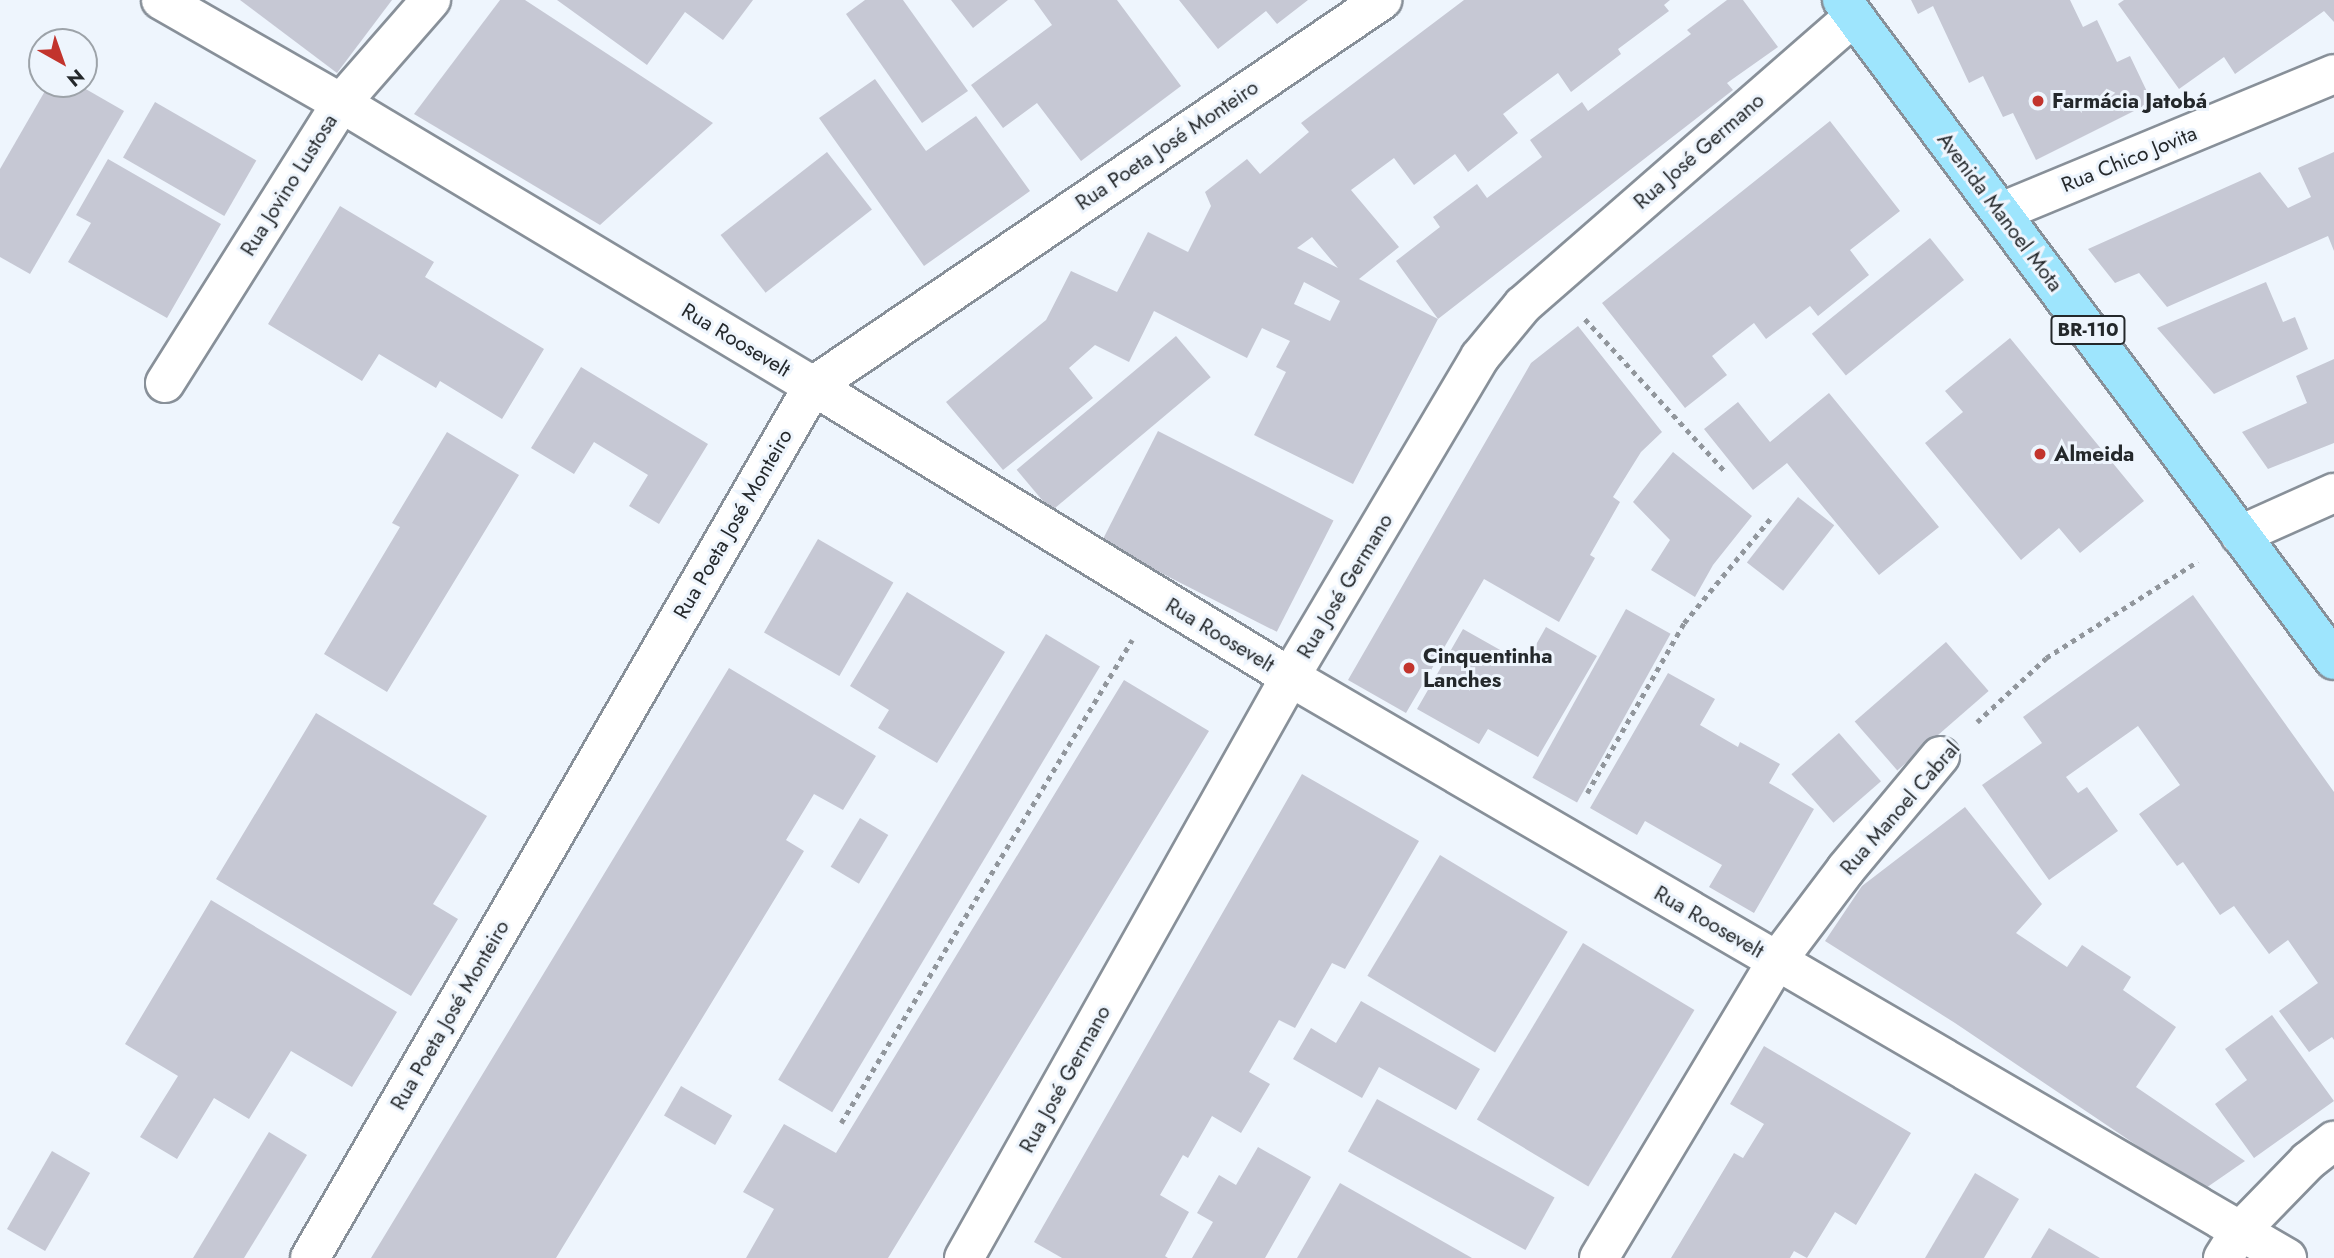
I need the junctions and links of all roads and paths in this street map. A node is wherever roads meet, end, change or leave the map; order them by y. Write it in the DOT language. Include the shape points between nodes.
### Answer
graph roads {
  1 [pos="161,0"];
  2 [pos="431,0"];
  3 [pos="1382,0"];
  4 [pos="1848,8"];
  5 [pos="2334,74"];
  6 [pos="341,103"];
  7 [pos="2001,212"];
  8 [pos="1598,333"];
  9 [pos="165,383"];
  10 [pos="813,386"];
  11 [pos="1724,470"];
  12 [pos="2334,493"];
  13 [pos="1770,519"];
  14 [pos="2240,535"];
  15 [pos="1158,597"];
  16 [pos="2334,660"];
  17 [pos="1290,677"];
  18 [pos="1940,756"];
  19 [pos="1585,797"];
  20 [pos="1776,962"];
  21 [pos="841,1123"];
  22 [pos="2334,1141"];
  23 [pos="2232,1245"];
  24 [pos="310,1258"];
  25 [pos="964,1258"];
  26 [pos="1599,1258"];
  27 [pos="2287,1258"];
  1 -- 6 [label="street, Rua Roosevelt"];
  2 -- 6 [label="street, Rua Jovino Lustosa"];
  3 -- 10 [label="street, Rua Poeta José Monteiro"];
  4 -- 7 [label="main road, Avenida Manoel Mota / BR-110"];
  4 -- 17 [label="street, Rua José Germano" via="1523,305 1480,357"];
  5 -- 7 [label="street, Rua Chico Jovita"];
  6 -- 9 [label="street, Rua Jovino Lustosa"];
  6 -- 10 [label="street, Rua Roosevelt"];
  7 -- 14 [label="main road, Avenida Manoel Mota / BR-110"];
  8 -- 11 [label="path"];
  10 -- 15 [label="street, Rua Roosevelt"];
  10 -- 24 [label="street, Rua Poeta José Monteiro"];
  12 -- 14 [label="street"];
  13 -- 19 [label="path" via="1684,623"];
  14 -- 16 [label="main road, Avenida Manoel Mota / BR-110"];
  14 -- 18 [label="path, Rua Manoel Cabral" via="2046,658"];
  15 -- 17 [label="street, Rua Roosevelt"];
  15 -- 21 [label="path"];
  17 -- 20 [label="street, Rua Roosevelt"];
  17 -- 25 [label="street, Rua José Germano"];
  18 -- 20 [label="street, Rua Manoel Cabral"];
  20 -- 23 [label="street, Rua Roosevelt"];
  20 -- 26 [label="street, Rua Manoel Cabral"];
  22 -- 23 [label="street" via="2308,1161"];
  23 -- 27 [label="street, Rua Roosevelt"];
}
